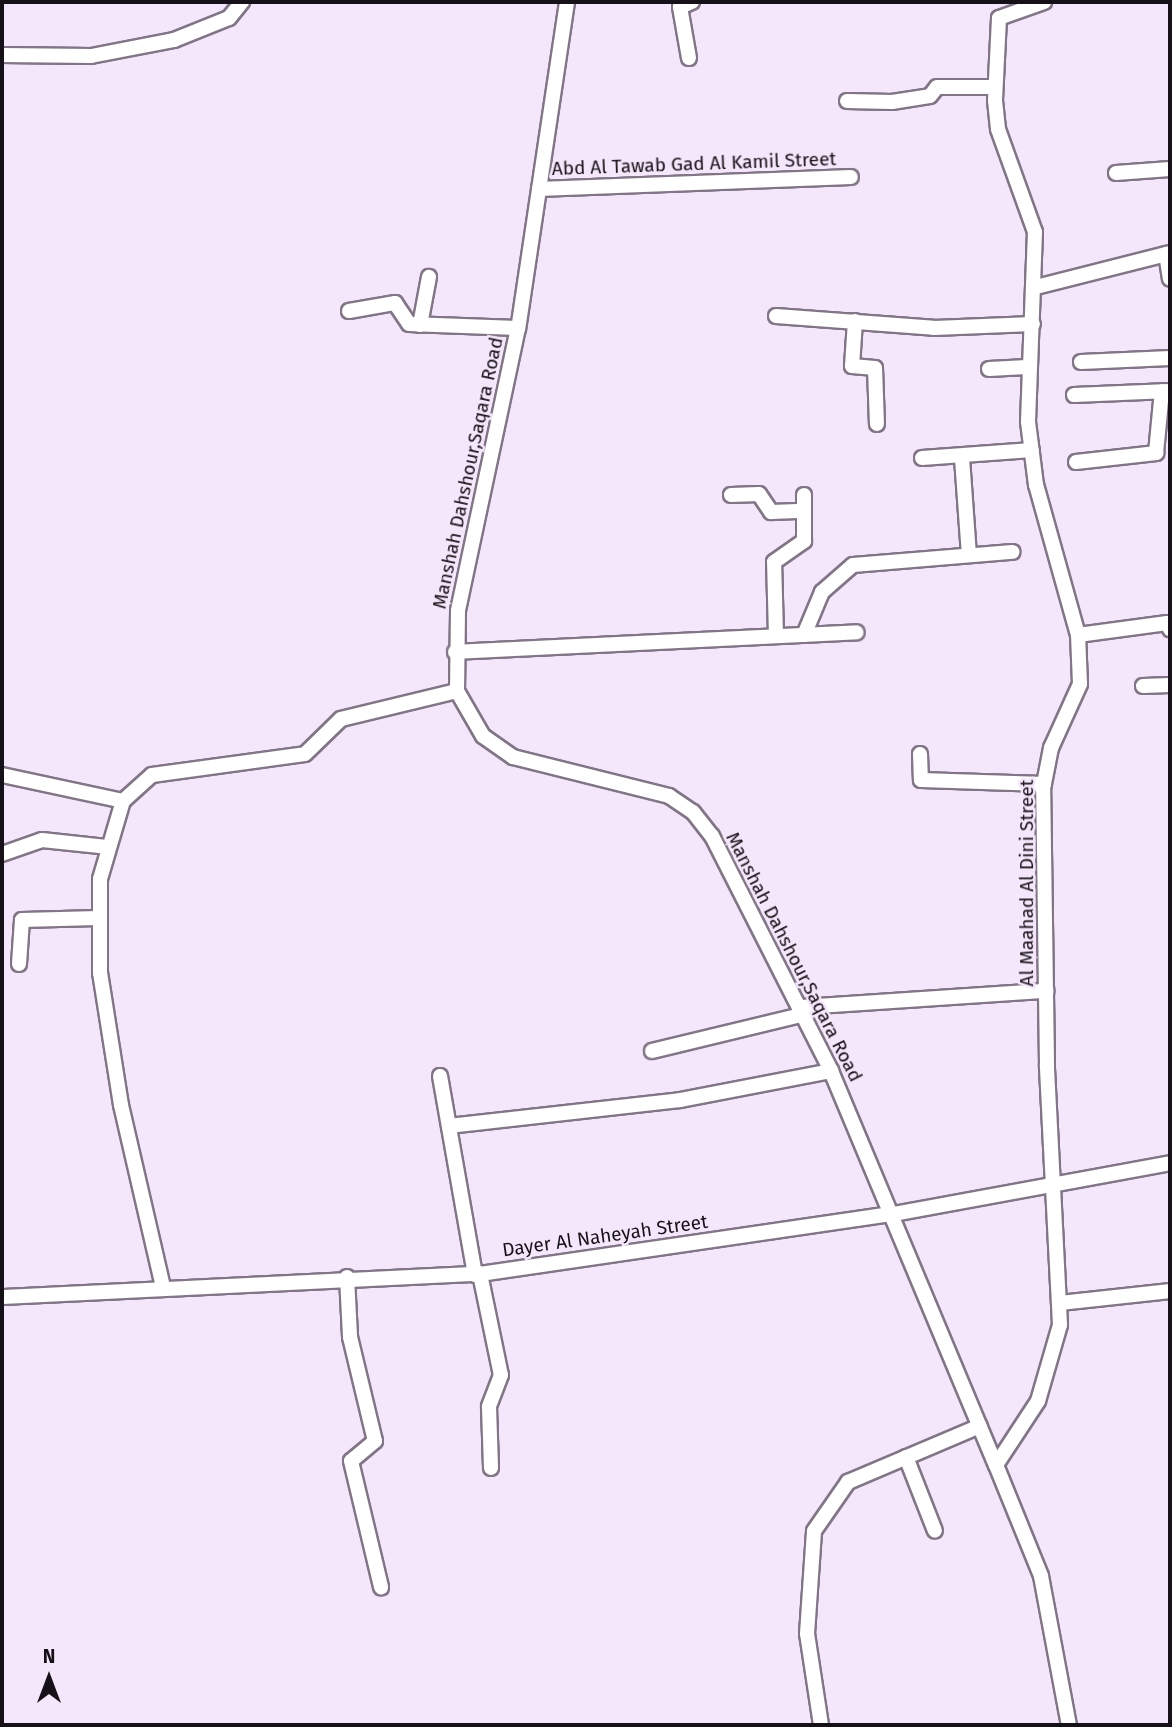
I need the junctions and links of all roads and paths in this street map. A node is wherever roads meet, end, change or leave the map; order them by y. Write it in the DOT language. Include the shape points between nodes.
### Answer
graph roads {
  1 [pos="243,2"];
  2 [pos="567,2"];
  3 [pos="692,2"];
  4 [pos="1044,2"];
  5 [pos="2,55"];
  6 [pos="689,58"];
  7 [pos="995,87"];
  8 [pos="847,101"];
  9 [pos="1170,169"];
  10 [pos="1116,173"];
  11 [pos="851,177"];
  12 [pos="539,190"];
  13 [pos="1168,253"];
  14 [pos="429,277"];
  15 [pos="1170,279"];
  16 [pos="1036,287"];
  17 [pos="349,311"];
  18 [pos="776,316"];
  19 [pos="855,321"];
  20 [pos="1033,324"];
  21 [pos="420,325"];
  22 [pos="518,328"];
  23 [pos="1170,358"];
  24 [pos="1081,362"];
  25 [pos="1027,367"];
  26 [pos="989,369"];
  27 [pos="1166,391"];
  28 [pos="1074,395"];
  29 [pos="877,424"];
  30 [pos="1032,450"];
  31 [pos="922,458"];
  32 [pos="962,458"];
  33 [pos="1076,463"];
  34 [pos="731,495"];
  35 [pos="804,495"];
  36 [pos="804,511"];
  37 [pos="1012,552"];
  38 [pos="970,555"];
  39 [pos="1170,629"];
  40 [pos="857,632"];
  41 [pos="804,635"];
  42 [pos="1078,635"];
  43 [pos="776,636"];
  44 [pos="454,652"];
  45 [pos="1170,685"];
  46 [pos="1143,686"];
  47 [pos="457,691"];
  48 [pos="920,754"];
  49 [pos="2,775"];
  50 [pos="1044,784"];
  51 [pos="123,800"];
  52 [pos="107,847"];
  53 [pos="2,854"];
  54 [pos="98,918"];
  55 [pos="19,964"];
  56 [pos="1046,991"];
  57 [pos="803,1010"];
  58 [pos="652,1051"];
  59 [pos="831,1071"];
  60 [pos="440,1076"];
  61 [pos="449,1126"];
  62 [pos="1170,1163"];
  63 [pos="1055,1181"];
  64 [pos="893,1214"];
  65 [pos="478,1274"];
  66 [pos="347,1277"];
  67 [pos="163,1287"];
  68 [pos="1170,1291"];
  69 [pos="2,1297"];
  70 [pos="1060,1303"];
  71 [pos="981,1426"];
  72 [pos="906,1458"];
  73 [pos="996,1465"];
  74 [pos="491,1468"];
  75 [pos="935,1531"];
  76 [pos="381,1587"];
  77 [pos="821,1725"];
  78 [pos="1069,1725"];
  1 -- 5 [label="street" via="229,18 174,40 91,56"];
  2 -- 12 [label="street, Manshah Dahshour,Saqara Road"];
  3 -- 6 [label="street" via="680,7"];
  4 -- 7 [label="street, Al Maahad Al Dini Street" via="1003,14"];
  7 -- 8 [label="street" via="937,87 930,96 892,102"];
  7 -- 16 [label="street, Al Maahad Al Dini Street" via="998,129 1033,224"];
  9 -- 10 [label="street"];
  11 -- 12 [label="street, Abd Al Tawab Gad Al Kamil Street"];
  12 -- 22 [label="street, Manshah Dahshour,Saqara Road"];
  13 -- 15 [label="street"];
  13 -- 16 [label="street"];
  14 -- 21 [label="street"];
  16 -- 20 [label="street, Al Maahad Al Dini Street"];
  17 -- 21 [label="street" via="395,303 403,321"];
  18 -- 19 [label="street"];
  19 -- 20 [label="street" via="934,328"];
  19 -- 29 [label="street" via="852,366 875,368"];
  20 -- 25 [label="street, Al Maahad Al Dini Street"];
  21 -- 22 [label="street"];
  22 -- 44 [label="street, Manshah Dahshour,Saqara Road"];
  23 -- 24 [label="street"];
  25 -- 26 [label="street"];
  25 -- 30 [label="street, Al Maahad Al Dini Street"];
  27 -- 28 [label="street"];
  27 -- 33 [label="street" via="1156,453"];
  30 -- 32 [label="street"];
  30 -- 42 [label="street, Al Maahad Al Dini Street"];
  31 -- 32 [label="street"];
  32 -- 38 [label="street"];
  34 -- 36 [label="street" via="759,495 771,512"];
  35 -- 36 [label="street"];
  36 -- 43 [label="street" via="802,544 774,562"];
  37 -- 38 [label="street"];
  38 -- 41 [label="street" via="852,565 822,592"];
  39 -- 42 [label="street" via="1167,623"];
  40 -- 41 [label="street"];
  41 -- 43 [label="street"];
  42 -- 50 [label="street, Al Maahad Al Dini Street" via="1080,684"];
  43 -- 44 [label="street"];
  44 -- 47 [label="street, Manshah Dahshour,Saqara Road"];
  45 -- 46 [label="street"];
  47 -- 51 [label="street" via="341,719 305,754 152,775"];
  47 -- 57 [label="street, Manshah Dahshour,Saqara Road" via="483,736 513,757 669,796 693,812"];
  48 -- 50 [label="street" via="921,780"];
  49 -- 51 [label="street"];
  50 -- 56 [label="street, Al Maahad Al Dini Street"];
  51 -- 52 [label="street"];
  52 -- 53 [label="street" via="42,840"];
  52 -- 54 [label="street"];
  54 -- 55 [label="street" via="22,920"];
  54 -- 67 [label="street" via="100,973 121,1105"];
  56 -- 57 [label="street"];
  56 -- 63 [label="street, Al Maahad Al Dini Street"];
  57 -- 58 [label="street"];
  57 -- 59 [label="street, Manshah Dahshour,Saqara Road"];
  59 -- 61 [label="street" via="680,1100"];
  59 -- 64 [label="street, Manshah Dahshour,Saqara Road"];
  60 -- 61 [label="street"];
  61 -- 65 [label="street"];
  62 -- 63 [label="street, Dayer Al Naheyah Street"];
  63 -- 64 [label="street, Dayer Al Naheyah Street"];
  63 -- 70 [label="street, Al Maahad Al Dini Street"];
  64 -- 65 [label="street, Dayer Al Naheyah Street"];
  64 -- 71 [label="street, Manshah Dahshour,Saqara Road"];
  65 -- 66 [label="street, Dayer Al Naheyah Street"];
  65 -- 74 [label="street" via="501,1375 489,1407"];
  66 -- 67 [label="street, Dayer Al Naheyah Street"];
  66 -- 76 [label="street" via="350,1336 375,1441 351,1461"];
  67 -- 69 [label="street, Dayer Al Naheyah Street" via="39,1299"];
  68 -- 70 [label="street"];
  70 -- 73 [label="street, Al Maahad Al Dini Street" via="1057,1345 1038,1401"];
  71 -- 72 [label="street"];
  71 -- 73 [label="street, Manshah Dahshour,Saqara Road"];
  72 -- 75 [label="street"];
  72 -- 77 [label="street" via="840,1488 814,1531 807,1634"];
  73 -- 78 [label="street, Manshah Dahshour,Saqara Road" via="1041,1576"];
}
